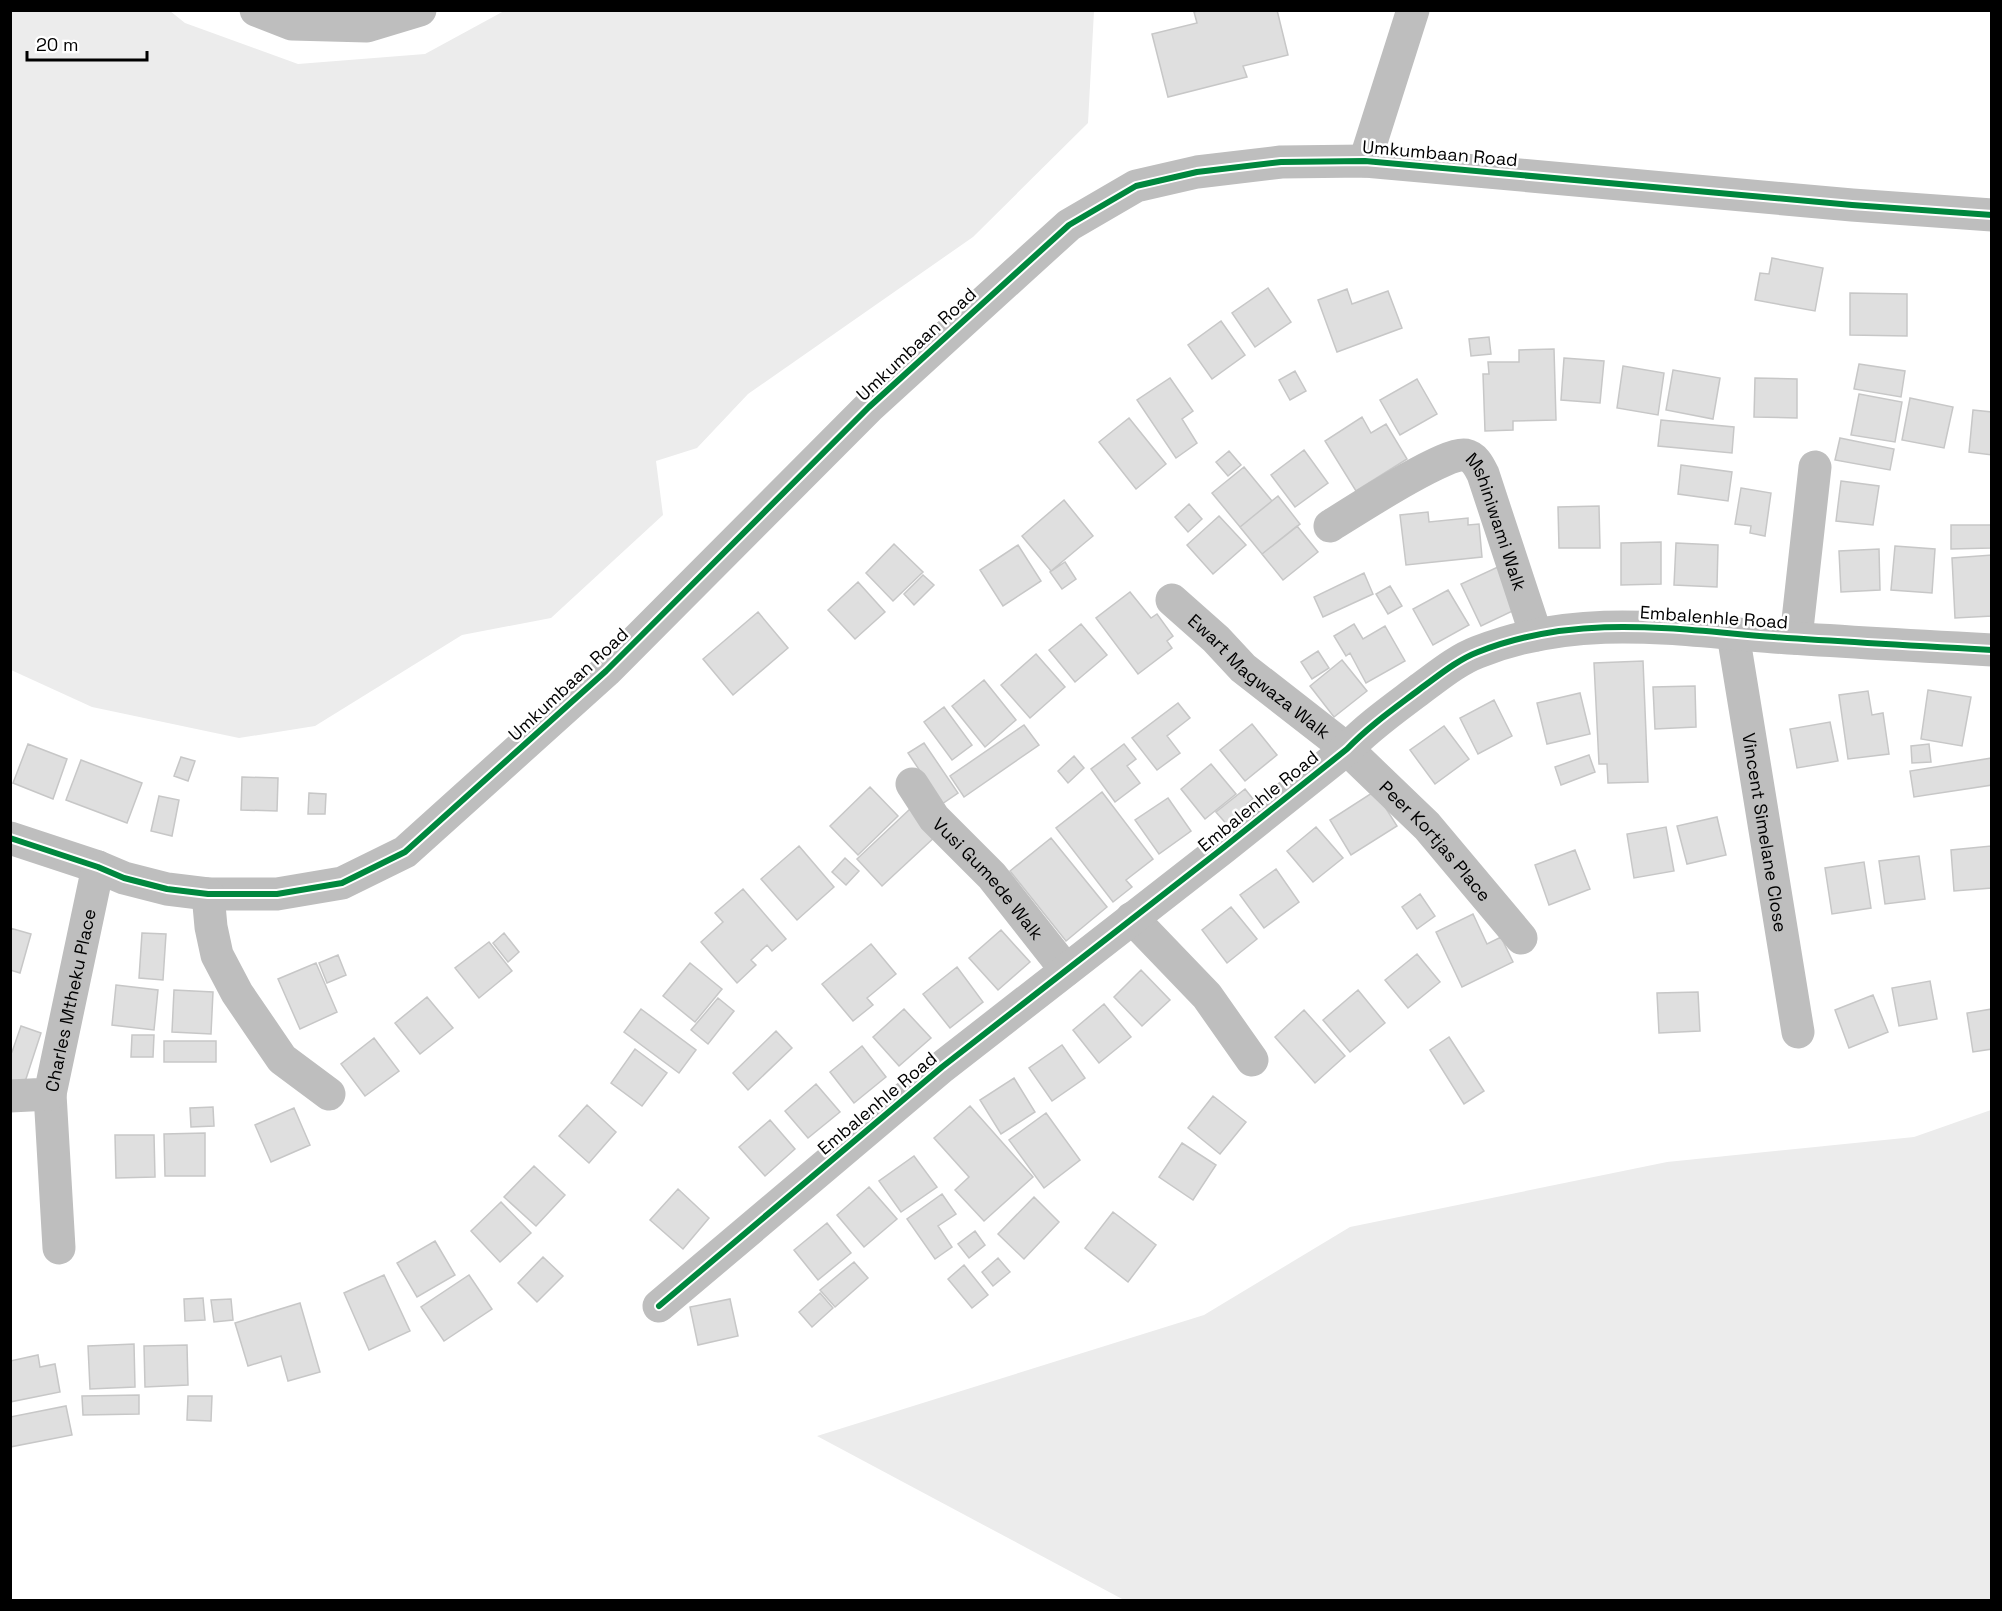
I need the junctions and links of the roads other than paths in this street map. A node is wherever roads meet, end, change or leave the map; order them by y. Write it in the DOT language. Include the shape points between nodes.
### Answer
graph roads {
  1 [pos="256,10"];
  2 [pos="420,10"];
  3 [pos="1413,10"];
  4 [pos="1365,161"];
  5 [pos="1992,215"];
  6 [pos="1815,467"];
  7 [pos="1330,526"];
  8 [pos="1173,600"];
  9 [pos="1733,634"];
  10 [pos="1536,635"];
  11 [pos="1796,638"];
  12 [pos="1992,650"];
  13 [pos="1347,749"];
  14 [pos="912,784"];
  15 [pos="10,838"];
  16 [pos="98,867"];
  17 [pos="208,894"];
  18 [pos="1132,918"];
  19 [pos="1521,938"];
  20 [pos="1066,970"];
  21 [pos="1798,1032"];
  22 [pos="1252,1060"];
  23 [pos="50,1094"];
  24 [pos="329,1094"];
  25 [pos="10,1096"];
  26 [pos="59,1248"];
  27 [pos="659,1306"];
  1 -- 2 [label="street" via="292,24 367,26"];
  3 -- 4 [label="street"];
  4 -- 5 [label="street, Umkumbaan Road"];
  4 -- 17 [label="street, Umkumbaan Road" via="1281,162 1197,172 1136,186 1069,225 869,407 606,671 405,852 342,883 277,894"];
  6 -- 11 [label="street"];
  7 -- 10 [label="street, Mshiniwami Walk" via="1445,460 1467,455 1476,461 1483,474"];
  8 -- 13 [label="street, Ewart Magwaza Walk" via="1243,668"];
  9 -- 10 [label="street, Embalenhle Road" via="1626,626"];
  9 -- 11 [label="street, Embalenhle Road"];
  9 -- 21 [label="street, Vincent Simelane Close"];
  10 -- 13 [label="street, Embalenhle Road" via="1475,653 1374,723"];
  11 -- 12 [label="street, Embalenhle Road"];
  13 -- 18 [label="street, Embalenhle Road"];
  13 -- 19 [label="street, Peer Kortjas Place" via="1427,826"];
  14 -- 20 [label="street, Vusi Gumede Walk" via="934,818 992,876"];
  15 -- 16 [label="street, Umkumbaan Road"];
  16 -- 17 [label="street, Umkumbaan Road" via="167,889"];
  16 -- 23 [label="street, Charles Mtheku Place"];
  17 -- 24 [label="street" via="217,955 237,993 282,1059"];
  18 -- 20 [label="street, Embalenhle Road"];
  18 -- 22 [label="street" via="1207,996"];
  20 -- 27 [label="street, Embalenhle Road" via="942,1067"];
  23 -- 25 [label="street, Charles Mtheku Place"];
  23 -- 26 [label="street"];
}
